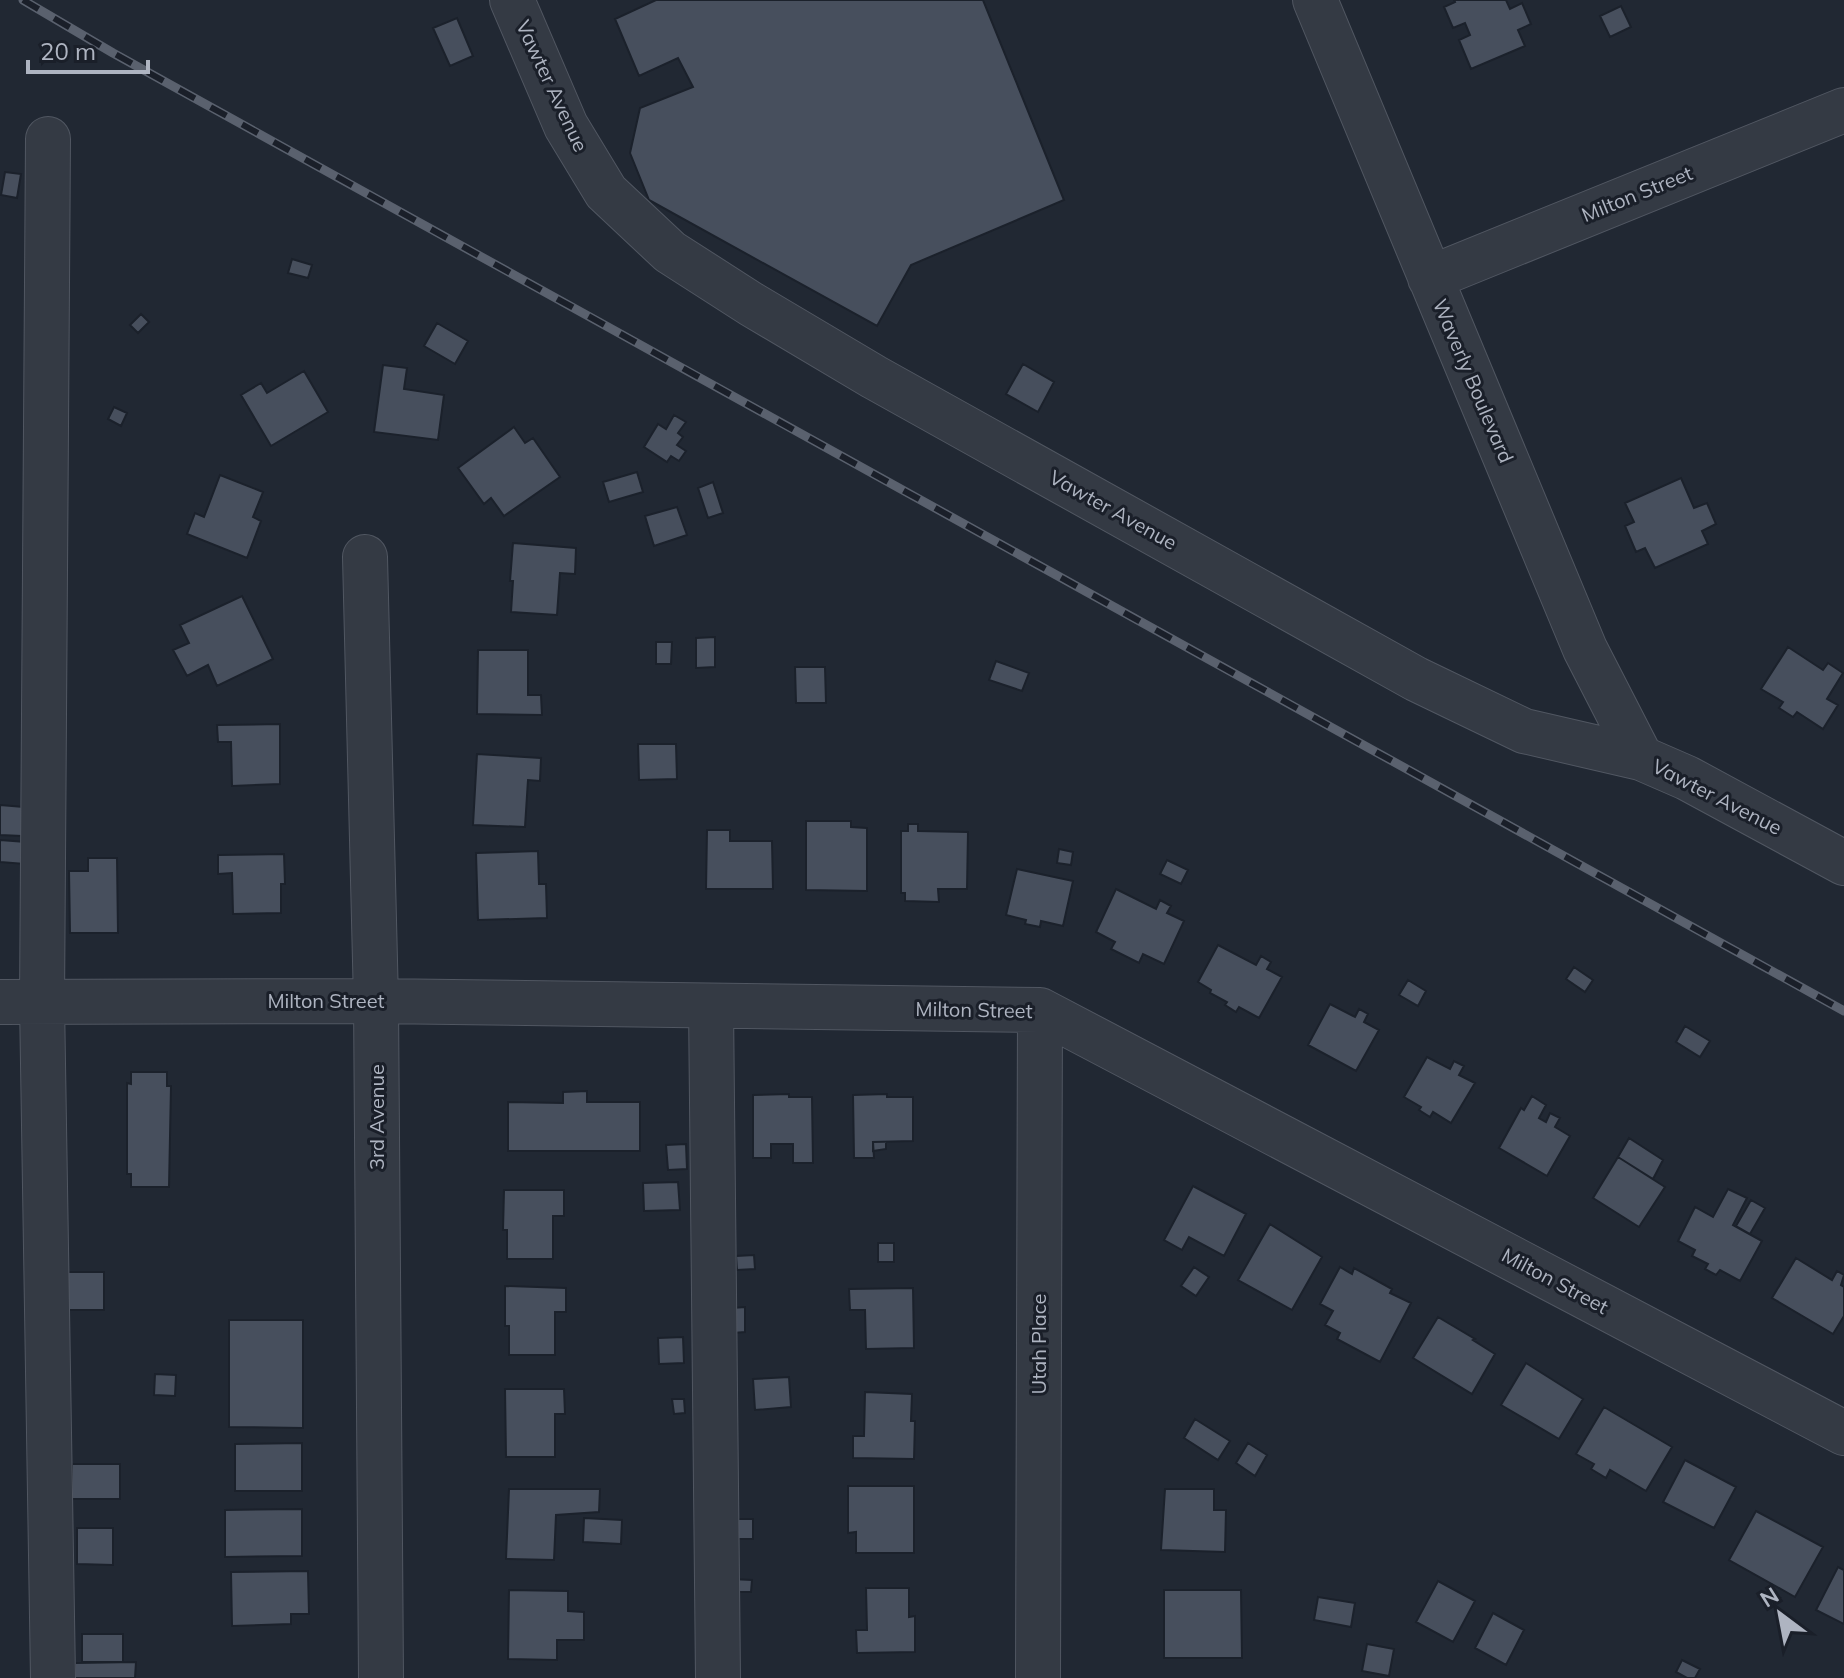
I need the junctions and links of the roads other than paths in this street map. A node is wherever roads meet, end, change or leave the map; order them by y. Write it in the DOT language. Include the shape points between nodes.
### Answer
graph roads {
  1 [pos="512,0"];
  2 [pos="1315,0"];
  3 [pos="1844,110"];
  4 [pos="48,139"];
  5 [pos="1430,278"];
  6 [pos="365,557"];
  7 [pos="1641,758"];
  8 [pos="1844,863"];
  9 [pos="376,1001"];
  10 [pos="21,1002"];
  11 [pos="711,1006"];
  12 [pos="1040,1010"];
  13 [pos="1844,1433"];
  14 [pos="53,1678"];
  15 [pos="381,1678"];
  16 [pos="718,1678"];
  17 [pos="1038,1678"];
  1 -- 7 [label="street, Vawter Avenue" via="566,126 606,192 670,252 874,377 1416,679 1524,731"];
  2 -- 5 [label="street, Waverly Boulevard"];
  3 -- 5 [label="street, Milton Street"];
  4 -- 10 [label="street"];
  5 -- 7 [label="street, Waverly Boulevard" via="1585,649"];
  6 -- 9 [label="street, 3rd Avenue"];
  7 -- 8 [label="street, Vawter Avenue"];
  9 -- 10 [label="street, Milton Street"];
  9 -- 11 [label="street, Milton Street"];
  9 -- 15 [label="street, 3rd Avenue"];
  10 -- 14 [label="street"];
  11 -- 12 [label="street, Milton Street"];
  11 -- 16 [label="street"];
  12 -- 13 [label="street, Milton Street"];
  12 -- 17 [label="street, Utah Place"];
}
